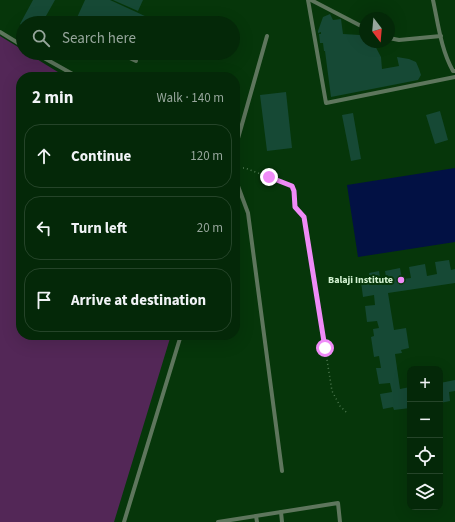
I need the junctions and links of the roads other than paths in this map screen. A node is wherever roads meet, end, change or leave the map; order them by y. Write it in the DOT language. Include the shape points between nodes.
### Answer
graph roads {
  1 [pos="309,0"];
  2 [pos="433,0"];
  3 [pos="359,25"];
  4 [pos="0,32"];
  5 [pos="267,36"];
  6 [pos="441,36"];
  7 [pos="395,39"];
  8 [pos="16,42"];
  9 [pos="48,60"];
  10 [pos="132,60"];
  11 [pos="136,62"];
  12 [pos="69,72"];
  13 [pos="454,72"];
  14 [pos="455,77"];
  15 [pos="240,131"];
  16 [pos="240,191"];
  17 [pos="179,340"];
  18 [pos="282,471"];
  19 [pos="281,512"];
  20 [pos="256,516"];
  21 [pos="231,521"];
  22 [pos="124,522"];
  23 [pos="218,522"];
  24 [pos="257,522"];
  25 [pos="282,522"];
  26 [pos="340,522"];
  1 -- 3 [label="lane"];
  1 -- 14 [label="lane" via="326,103"];
  2 -- 6 [label="lane"];
  4 -- 8 [label="lane"];
  5 -- 15 [label="lane"];
  6 -- 7 [label="lane"];
  6 -- 13 [label="lane"];
  9 -- 12 [label="lane"];
  10 -- 11 [label="lane"];
  16 -- 18 [label="lane" via="248,213"];
  17 -- 22 [label="lane"];
  19 -- 20 [label="lane"];
  19 -- 25 [label="lane"];
  19 -- 26 [label="lane" via="338,503"];
  20 -- 21 [label="lane"];
  20 -- 24 [label="lane"];
  21 -- 23 [label="lane"];
}
